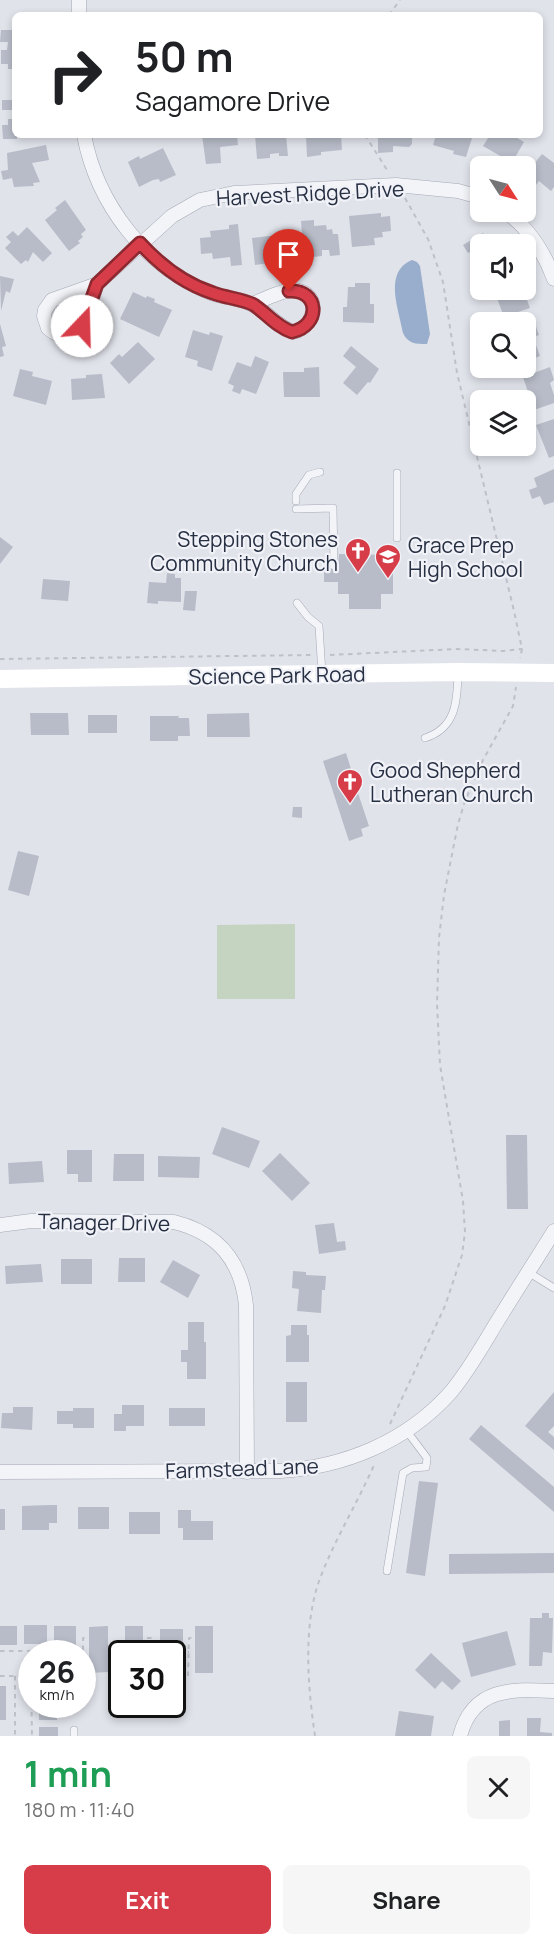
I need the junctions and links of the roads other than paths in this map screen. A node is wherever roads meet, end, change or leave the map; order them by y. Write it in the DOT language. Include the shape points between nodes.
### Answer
graph roads {
  1 [pos="85,138"];
  2 [pos="470,194"];
  3 [pos="518,222"];
  4 [pos="140,243"];
  5 [pos="553,276"];
  6 [pos="97,284"];
  7 [pos="252,304"];
  8 [pos="320,472"];
  9 [pos="397,473"];
  10 [pos="397,538"];
  11 [pos="334,566"];
  12 [pos="297,603"];
  13 [pos="458,672"];
  14 [pos="554,673"];
  15 [pos="322,674"];
  16 [pos="0,679"];
  17 [pos="425,738"];
  18 [pos="0,1225"];
  19 [pos="554,1231"];
  20 [pos="528,1272"];
  21 [pos="554,1288"];
  22 [pos="406,1430"];
  23 [pos="0,1472"];
  24 [pos="247,1472"];
  25 [pos="387,1570"];
  26 [pos="554,1691"];
  27 [pos="460,1736"];
  1 -- 4 [label="street" via="105,197"];
  2 -- 4 [label="street, Harvest Ridge Drive" via="396,185 234,193 186,207"];
  3 -- 5 [label="street" via="536,242"];
  4 -- 6 [label="street, Harvest Ridge Drive"];
  4 -- 7 [label="street" via="193,284"];
  8 -- 11 [label="lane" via="309,475 296,494 296,505 333,508"];
  9 -- 10 [label="lane"];
  12 -- 15 [label="lane" via="320,626"];
  13 -- 14 [label="main road, Science Park Road"];
  13 -- 15 [label="main road, Science Park Road"];
  13 -- 17 [label="lane" via="452,716 443,730"];
  15 -- 16 [label="main road, Science Park Road"];
  18 -- 24 [label="street, Tanager Drive" via="31,1221 174,1222 190,1226 219,1244 239,1273 245,1297"];
  19 -- 20 [label="street, Farmstead Lane"];
  20 -- 21 [label="lane"];
  20 -- 22 [label="street, Farmstead Lane" via="464,1374 430,1412"];
  22 -- 24 [label="street, Farmstead Lane" via="382,1445 329,1465"];
  22 -- 25 [label="lane" via="427,1458 426,1467 403,1473"];
  23 -- 24 [label="street, Farmstead Lane"];
  26 -- 27 [label="street" via="516,1690 491,1695 469,1715"];
}
